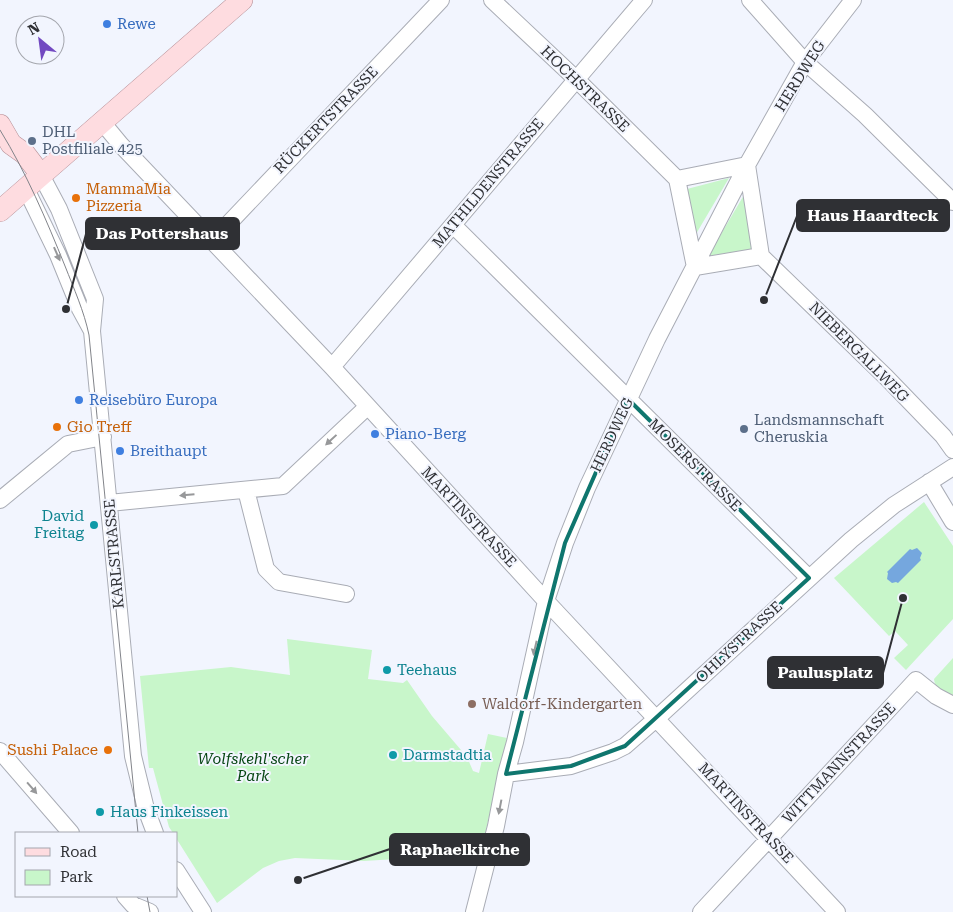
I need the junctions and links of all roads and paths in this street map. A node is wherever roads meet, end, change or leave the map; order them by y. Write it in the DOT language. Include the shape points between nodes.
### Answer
graph roads {
  1 [pos="242,0"];
  2 [pos="441,0"];
  3 [pos="492,0"];
  4 [pos="644,0"];
  5 [pos="750,0"];
  6 [pos="853,0"];
  7 [pos="804,62"];
  8 [pos="576,79"];
  9 [pos="102,122"];
  10 [pos="0,125"];
  11 [pos="747,165"];
  12 [pos="677,179"];
  13 [pos="34,182"];
  14 [pos="953,202"];
  15 [pos="0,211"];
  16 [pos="453,225"];
  17 [pos="212,241"];
  18 [pos="761,256"];
  19 [pos="695,267"];
  20 [pos="332,367"];
  21 [pos="628,399"];
  22 [pos="367,407"];
  23 [pos="103,437"];
  24 [pos="953,450"];
  25 [pos="953,467"];
  26 [pos="929,482"];
  27 [pos="246,490"];
  28 [pos="0,500"];
  29 [pos="109,503"];
  30 [pos="953,522"];
  31 [pos="809,578"];
  32 [pos="346,594"];
  33 [pos="546,600"];
  34 [pos="953,706"];
  35 [pos="657,718"];
  36 [pos="0,751"];
  37 [pos="506,774"];
  38 [pos="70,832"];
  39 [pos="155,832"];
  40 [pos="770,839"];
  41 [pos="178,874"];
  42 [pos="126,904"];
  43 [pos="198,911"];
  44 [pos="150,912"];
  45 [pos="474,912"];
  46 [pos="701,912"];
  47 [pos="837,912"];
  1 -- 9 [label="main road"];
  2 -- 17 [label="street, RÜCKERTSTRASSE"];
  3 -- 8 [label="street, HOCHSTRASSE"];
  4 -- 8 [label="street, MATHILDENSTRASSE"];
  5 -- 7 [label="street"];
  6 -- 7 [label="street, HERDWEG"];
  7 -- 11 [label="street, HERDWEG"];
  7 -- 14 [label="street" via="865,115"];
  8 -- 12 [label="street, HOCHSTRASSE"];
  8 -- 16 [label="street, MATHILDENSTRASSE"];
  9 -- 13 [label="main road"];
  9 -- 17 [label="street, MARTINSTRASSE"];
  10 -- 13 [label="main road, KARLSTRASSE" via="12,144 25,154"];
  11 -- 12 [label="street"];
  11 -- 18 [label="street"];
  11 -- 19 [label="street, HERDWEG"];
  12 -- 19 [label="street"];
  13 -- 15 [label="main road"];
  13 -- 23 [label="street, KARLSTRASSE" via="59,209 95,299 92,331"];
  16 -- 20 [label="street, MATHILDENSTRASSE"];
  16 -- 21 [label="street, MOSERSTRASSE"];
  17 -- 20 [label="street, MARTINSTRASSE"];
  18 -- 19 [label="street"];
  18 -- 24 [label="street, NIEBERGALLWEG" via="886,378"];
  19 -- 21 [label="street, HERDWEG"];
  20 -- 22 [label="street, MARTINSTRASSE"];
  21 -- 31 [label="street, MOSERSTRASSE"];
  21 -- 33 [label="street, HERDWEG" via="572,524"];
  22 -- 27 [label="street, one-way" via="282,486"];
  22 -- 33 [label="street, MARTINSTRASSE"];
  23 -- 28 [label="street" via="68,444"];
  23 -- 29 [label="street, KARLSTRASSE"];
  25 -- 26 [label="street, OHLYSTRASSE"];
  26 -- 30 [label="street"];
  26 -- 31 [label="street, OHLYSTRASSE" via="894,505"];
  27 -- 29 [label="street, one-way"];
  27 -- 32 [label="street" via="266,569 278,582"];
  29 -- 39 [label="street, KARLSTRASSE" via="132,756"];
  31 -- 35 [label="street, OHLYSTRASSE"];
  33 -- 35 [label="street, MARTINSTRASSE"];
  33 -- 37 [label="street, HERDWEG, one-way"];
  34 -- 40 [label="street, WITTMANNSTRASSE" via="916,680"];
  35 -- 37 [label="street, OHLYSTRASSE" via="625,746 613,752 572,766"];
  35 -- 40 [label="street, MARTINSTRASSE"];
  36 -- 38 [label="street, one-way"];
  37 -- 45 [label="street, HERDWEG, one-way"];
  40 -- 46 [label="street, WITTMANNSTRASSE"];
  40 -- 47 [label="street, MARTINSTRASSE"];
  41 -- 43 [label="street"];
  42 -- 44 [label="street"];
}
